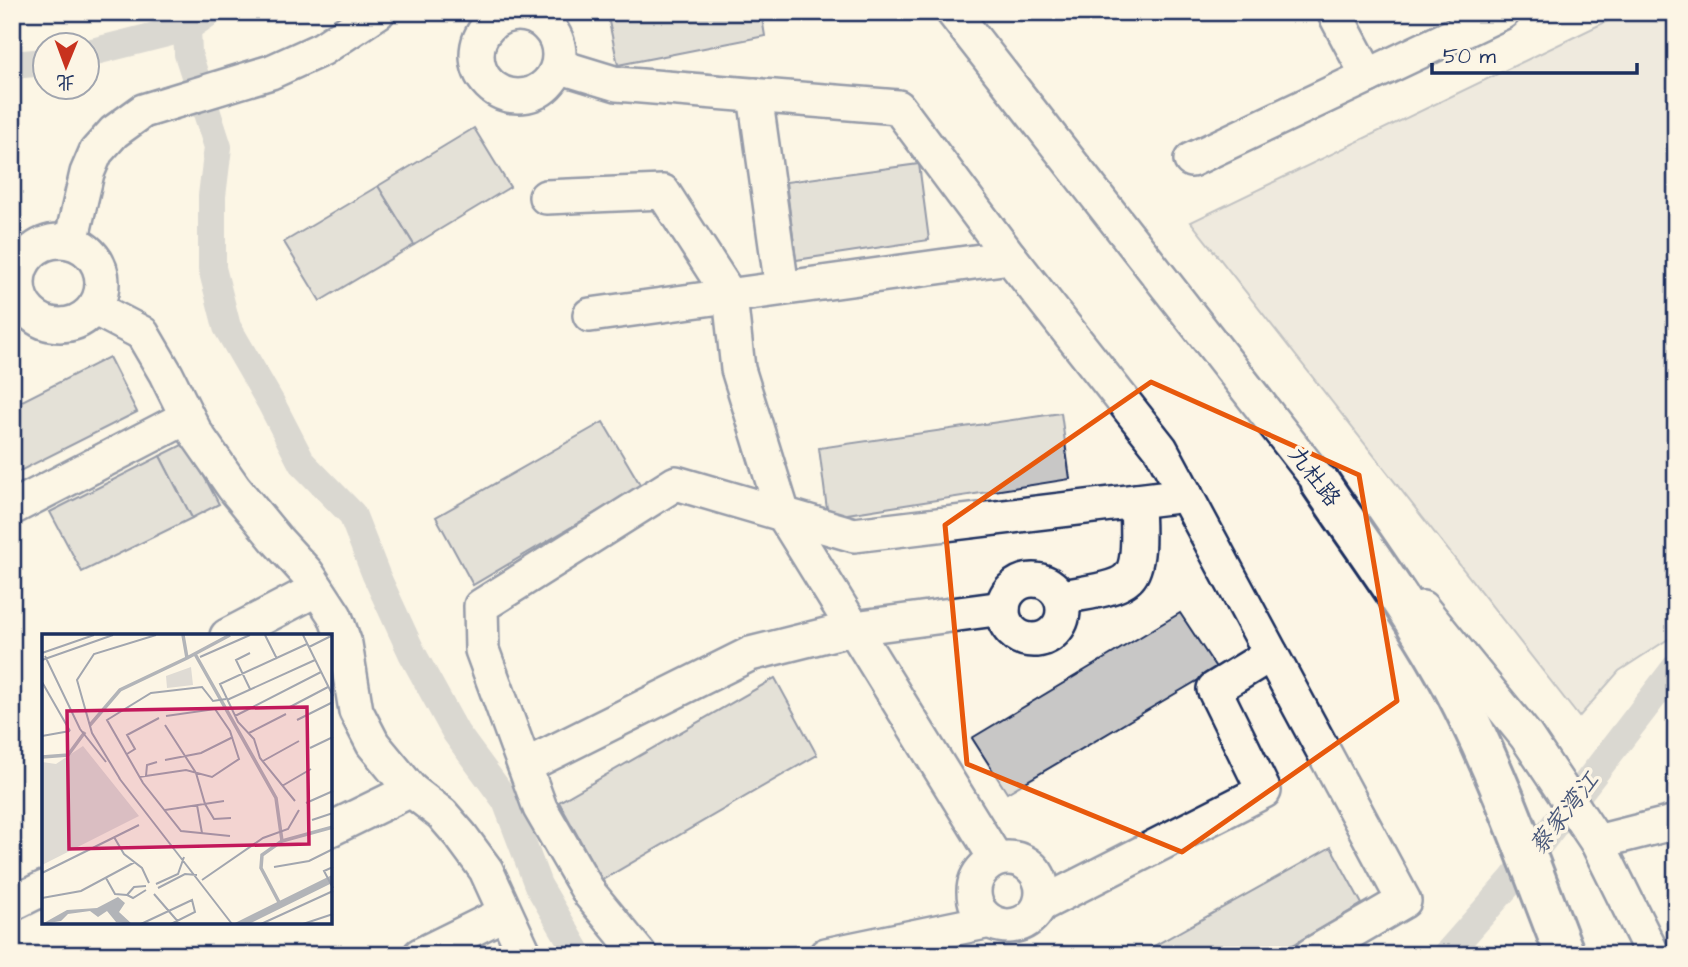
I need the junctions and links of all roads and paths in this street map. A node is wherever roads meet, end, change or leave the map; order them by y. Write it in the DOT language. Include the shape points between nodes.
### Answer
graph roads {
  1 [pos="378,12"];
  2 [pos="953,12"];
  3 [pos="1334,12"];
  4 [pos="1503,12"];
  5 [pos="481,20"];
  6 [pos="558,66"];
  7 [pos="1368,76"];
  8 [pos="755,95"];
  9 [pos="1191,160"];
  10 [pos="547,197"];
  11 [pos="71,242"];
  12 [pos="1010,257"];
  13 [pos="782,288"];
  14 [pos="15,290"];
  15 [pos="730,296"];
  16 [pos="94,309"];
  17 [pos="590,315"];
  18 [pos="187,417"];
  19 [pos="1321,484"];
  20 [pos="1186,495"];
  21 [pos="1137,501"];
  22 [pos="12,508"];
  23 [pos="783,514"];
  24 [pos="317,589"];
  25 [pos="1061,597"];
  26 [pos="1003,608"];
  27 [pos="854,628"];
  28 [pos="231,634"];
  29 [pos="1271,654"];
  30 [pos="525,766"];
  31 [pos="411,790"];
  32 [pos="332,829"];
  33 [pos="1673,830"];
  34 [pos="1597,842"];
  35 [pos="996,859"];
  36 [pos="42,889"];
  37 [pos="12,904"];
  38 [pos="1040,905"];
  39 [pos="505,913"];
  40 [pos="990,921"];
  41 [pos="1562,946"];
  42 [pos="420,955"];
  43 [pos="525,955"];
  44 [pos="640,955"];
  45 [pos="826,955"];
  46 [pos="1311,955"];
  47 [pos="1653,955"];
  1 -- 11 [label="street" via="322,49 271,72 143,111 114,132 96,152 87,173"];
  2 -- 19 [label="street, 九杜路"];
  3 -- 7 [label="street"];
  4 -- 7 [label="street"];
  5 -- 6 [label="street" via="522,13 536,17 556,38"];
  5 -- 6 [label="street" via="477,64 482,76 502,93 529,95 542,89"];
  6 -- 8 [label="street" via="617,83"];
  7 -- 9 [label="street"];
  8 -- 12 [label="street" via="898,107"];
  8 -- 13 [label="street"];
  10 -- 15 [label="street" via="663,192"];
  11 -- 14 [label="street" via="44,244 32,252"];
  11 -- 16 [label="street" via="94,257 100,269 101,296"];
  12 -- 13 [label="street"];
  12 -- 20 [label="street" via="1161,449"];
  13 -- 15 [label="street"];
  14 -- 16 [label="street" via="31,314 57,326 71,324"];
  15 -- 17 [label="street"];
  15 -- 23 [label="street" via="738,369"];
  16 -- 18 [label="street" via="142,333"];
  18 -- 22 [label="street"];
  18 -- 24 [label="street" via="234,488"];
  19 -- 34 [label="street, 九杜路" via="1526,736"];
  19 -- 41 [label="highway" via="1453,688 1511,813"];
  20 -- 21 [label="street"];
  20 -- 29 [label="street"];
  21 -- 23 [label="street" via="854,536"];
  21 -- 25 [label="street" via="1138,558 1129,577 1112,587"];
  23 -- 27 [label="street"];
  23 -- 30 [label="street" via="676,482 481,606 482,650"];
  24 -- 28 [label="street"];
  24 -- 31 [label="street" via="335,616 345,644 356,712 373,744"];
  25 -- 26 [label="street" via="1047,583 1027,581 1010,590"];
  25 -- 26 [label="street" via="1059,626 1034,640 1015,634"];
  26 -- 27 [label="street"];
  27 -- 30 [label="street" via="750,654"];
  27 -- 35 [label="street"];
  29 -- 38 [label="street" via="1214,689 1264,791"];
  29 -- 46 [label="street" via="1404,901"];
  30 -- 44 [label="street" via="540,808 590,894"];
  31 -- 32 [label="street"];
  31 -- 39 [label="street" via="461,836 486,870"];
  33 -- 34 [label="street"];
  34 -- 47 [label="street, 九杜路"];
  35 -- 38 [label="street" via="1018,859 1036,872 1041,882"];
  35 -- 40 [label="street" via="986,864 974,883 976,905"];
  36 -- 37 [label="street"];
  38 -- 40 [label="street" via="1024,922 1013,926"];
  39 -- 42 [label="street"];
  39 -- 43 [label="street"];
  40 -- 45 [label="street"];
}
